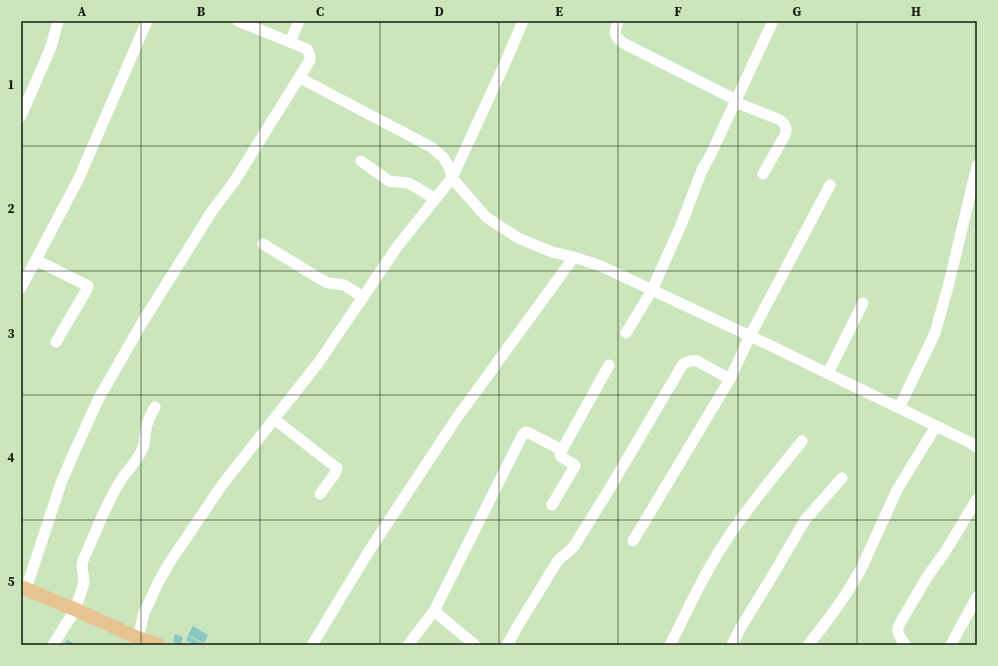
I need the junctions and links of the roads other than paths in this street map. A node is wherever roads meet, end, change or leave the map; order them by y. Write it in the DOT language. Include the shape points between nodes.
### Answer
graph roads {
  1 [pos="58,21"];
  2 [pos="146,21"];
  3 [pos="299,21"];
  4 [pos="523,21"];
  5 [pos="618,21"];
  6 [pos="773,21"];
  7 [pos="244,22"];
  8 [pos="290,42"];
  9 [pos="300,78"];
  10 [pos="735,101"];
  11 [pos="21,116"];
  12 [pos="361,161"];
  13 [pos="977,166"];
  14 [pos="763,174"];
  15 [pos="452,178"];
  16 [pos="830,186"];
  17 [pos="435,199"];
  18 [pos="263,244"];
  19 [pos="574,257"];
  20 [pos="36,260"];
  21 [pos="21,288"];
  22 [pos="652,290"];
  23 [pos="363,297"];
  24 [pos="863,303"];
  25 [pos="626,333"];
  26 [pos="750,336"];
  27 [pos="56,342"];
  28 [pos="609,365"];
  29 [pos="828,373"];
  30 [pos="730,379"];
  31 [pos="155,407"];
  32 [pos="899,408"];
  33 [pos="274,419"];
  34 [pos="936,426"];
  35 [pos="802,441"];
  36 [pos="977,447"];
  37 [pos="562,450"];
  38 [pos="842,478"];
  39 [pos="320,494"];
  40 [pos="977,499"];
  41 [pos="552,505"];
  42 [pos="633,541"];
  43 [pos="23,591"];
  44 [pos="977,596"];
  45 [pos="75,610"];
  46 [pos="434,612"];
  47 [pos="137,642"];
  48 [pos="53,645"];
  49 [pos="158,645"];
  50 [pos="312,645"];
  51 [pos="408,645"];
  52 [pos="475,645"];
  53 [pos="507,645"];
  54 [pos="670,645"];
  55 [pos="732,645"];
  56 [pos="808,645"];
  57 [pos="905,645"];
  58 [pos="951,645"];
  1 -- 11 [label="street" via="51,47"];
  2 -- 20 [label="street" via="79,178"];
  3 -- 8 [label="street"];
  4 -- 15 [label="street"];
  5 -- 10 [label="street" via="614,32 622,43"];
  6 -- 10 [label="street"];
  7 -- 8 [label="street"];
  8 -- 9 [label="street" via="307,49 310,56"];
  9 -- 15 [label="street" via="431,147 443,157"];
  9 -- 43 [label="street" via="146,316 99,398 61,483"];
  10 -- 14 [label="street" via="784,122 786,127 785,135"];
  10 -- 22 [label="street" via="702,170"];
  12 -- 17 [label="street" via="389,181 414,186"];
  13 -- 32 [label="street" via="941,316"];
  15 -- 17 [label="street"];
  15 -- 19 [label="street" via="486,217 518,238 552,252"];
  16 -- 26 [label="street"];
  17 -- 23 [label="street" via="397,247"];
  18 -- 23 [label="street" via="322,280 344,285"];
  19 -- 22 [label="street" via="601,266"];
  19 -- 50 [label="street" via="456,419 369,551"];
  20 -- 21 [label="street"];
  20 -- 27 [label="street" via="88,286"];
  22 -- 25 [label="street"];
  22 -- 26 [label="street"];
  23 -- 33 [label="street" via="319,362"];
  24 -- 29 [label="street"];
  26 -- 29 [label="street"];
  26 -- 30 [label="street"];
  28 -- 37 [label="street"];
  29 -- 32 [label="street"];
  30 -- 42 [label="street"];
  30 -- 53 [label="street" via="697,361 687,361 683,364 573,548 557,562"];
  31 -- 45 [label="street" via="148,421 142,451 112,495 83,560 84,583"];
  32 -- 34 [label="street"];
  33 -- 39 [label="street" via="336,468"];
  33 -- 47 [label="street" via="222,485 168,565 144,613"];
  34 -- 36 [label="street"];
  34 -- 56 [label="street" via="897,490 861,569 830,618"];
  35 -- 54 [label="street" via="722,546"];
  37 -- 41 [label="street" via="561,457 575,466"];
  37 -- 46 [label="street" via="529,433 523,434"];
  38 -- 55 [label="street" via="804,520"];
  40 -- 57 [label="street" via="897,629"];
  43 -- 45 [label="main road"];
  44 -- 58 [label="street"];
  45 -- 47 [label="main road"];
  45 -- 48 [label="street"];
  46 -- 51 [label="street"];
  46 -- 52 [label="street"];
  47 -- 49 [label="main road"];
}
